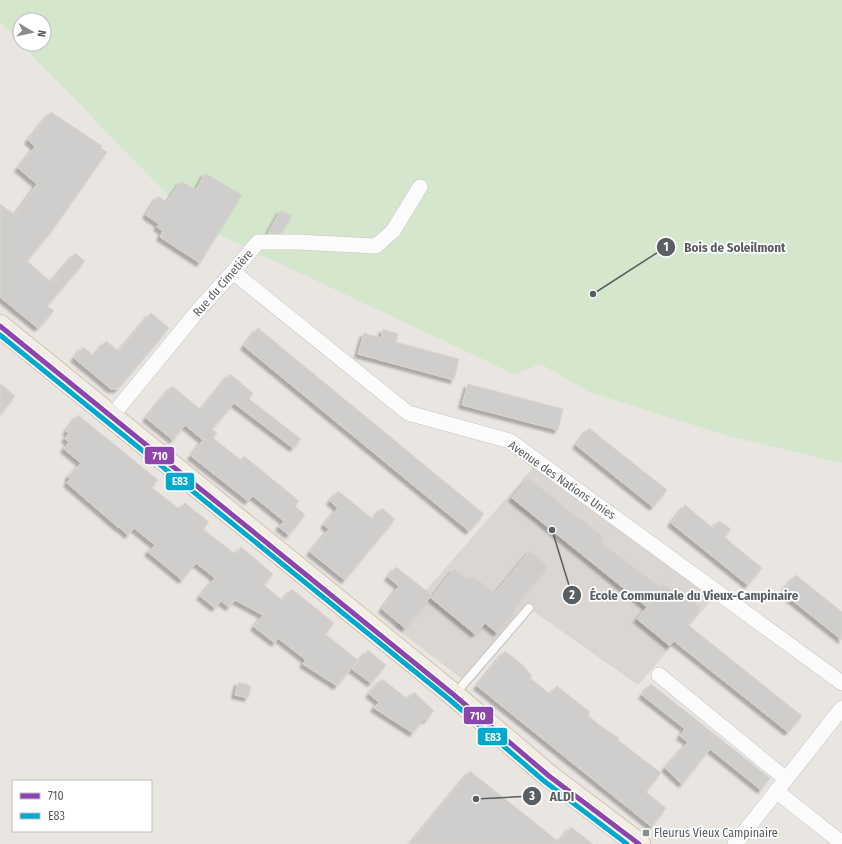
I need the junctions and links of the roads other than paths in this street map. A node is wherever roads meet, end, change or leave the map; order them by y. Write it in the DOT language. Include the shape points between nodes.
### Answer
graph roads {
  1 [pos="420,187"];
  2 [pos="233,272"];
  3 [pos="0,326"];
  4 [pos="111,417"];
  5 [pos="529,608"];
  6 [pos="659,675"];
  7 [pos="842,683"];
  8 [pos="454,695"];
  9 [pos="842,708"];
  10 [pos="786,779"];
  11 [pos="776,791"];
  12 [pos="842,843"];
  13 [pos="639,844"];
  14 [pos="735,844"];
  1 -- 2 [label="street, Rue du Cimetière" via="393,231 376,246 258,242"];
  2 -- 4 [label="street, Rue du Cimetière"];
  2 -- 7 [label="street, Avenue des Nations Unies" via="408,413 510,441"];
  3 -- 4 [label="main road"];
  4 -- 8 [label="main road"];
  5 -- 8 [label="lane"];
  6 -- 10 [label="street"];
  8 -- 13 [label="main road" via="549,776"];
  9 -- 10 [label="street"];
  10 -- 11 [label="street"];
  11 -- 12 [label="street"];
  11 -- 14 [label="street"];
}
